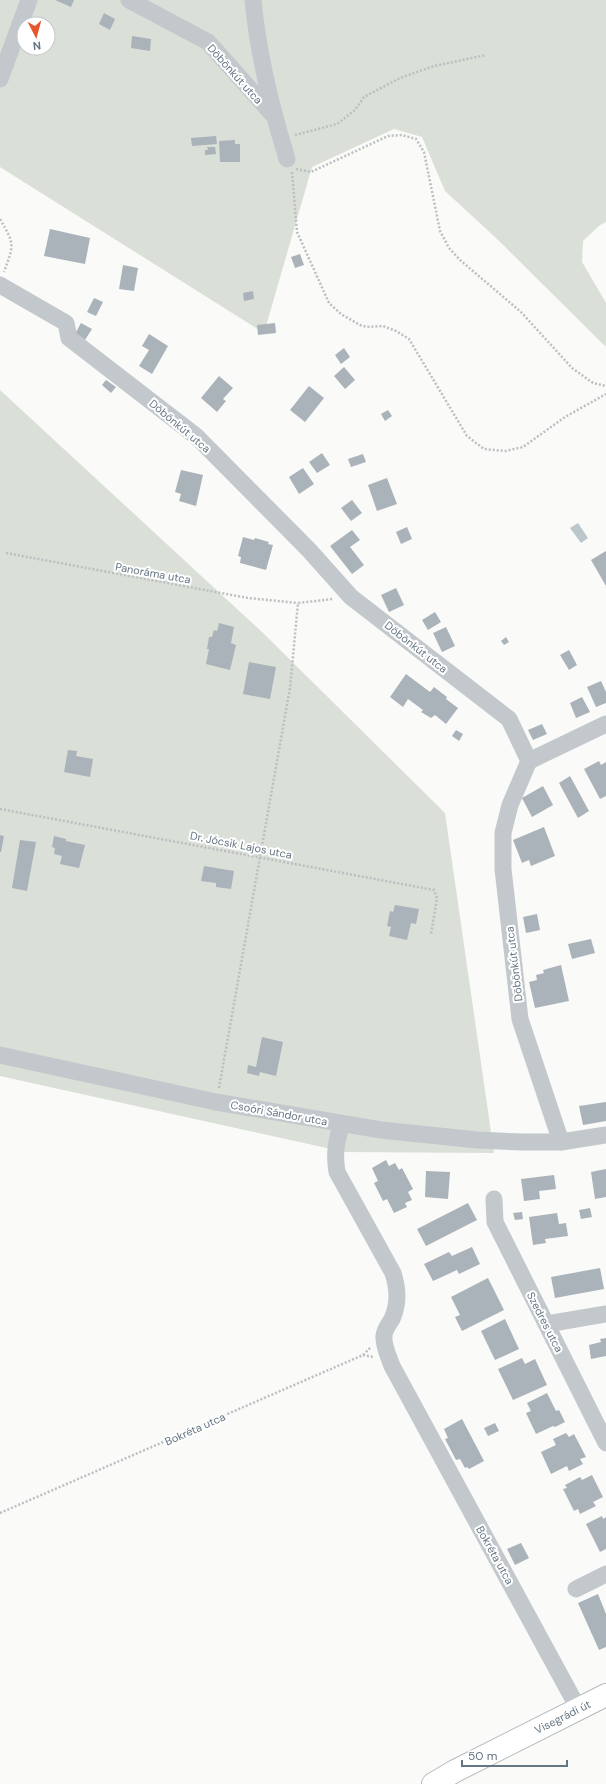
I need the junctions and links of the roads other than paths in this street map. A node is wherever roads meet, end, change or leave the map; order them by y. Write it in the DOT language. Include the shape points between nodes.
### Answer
graph roads {
  1 [pos="30,0"];
  2 [pos="129,0"];
  3 [pos="253,0"];
  4 [pos="0,79"];
  5 [pos="275,118"];
  6 [pos="290,163"];
  7 [pos="1,281"];
  8 [pos="606,724"];
  9 [pos="529,761"];
  10 [pos="0,1055"];
  11 [pos="342,1124"];
  12 [pos="606,1135"];
  13 [pos="561,1142"];
  14 [pos="494,1199"];
  15 [pos="606,1314"];
  16 [pos="547,1324"];
  17 [pos="606,1443"];
  18 [pos="606,1574"];
  19 [pos="576,1589"];
  20 [pos="606,1695"];
  21 [pos="578,1708"];
  22 [pos="458,1778"];
  23 [pos="433,1784"];
  1 -- 4 [label="street"];
  2 -- 5 [label="street, Döbönkút utca" via="208,42"];
  3 -- 5 [label="street" via="257,39"];
  5 -- 6 [label="street"];
  7 -- 9 [label="street, Döbönkút utca" via="66,323 69,338 196,436 309,550 351,597 509,719"];
  8 -- 9 [label="street"];
  9 -- 13 [label="street, Döbönkút utca" via="510,805 503,833 503,869 520,1019"];
  10 -- 11 [label="street, Csoóri Sándor utca" via="216,1102"];
  11 -- 13 [label="street, Csoóri Sándor utca" via="478,1140"];
  11 -- 21 [label="street, Bokréta utca" via="335,1144 337,1172 393,1273 397,1285 396,1307 384,1335 392,1366"];
  12 -- 13 [label="street, Csoóri Sándor utca"];
  14 -- 16 [label="street, Szedres utca" via="495,1222"];
  15 -- 16 [label="street"];
  16 -- 17 [label="street, Szedres utca"];
  18 -- 19 [label="street"];
  20 -- 21 [label="main road, Visegrádi út"];
  21 -- 22 [label="main road, Visegrádi út"];
  22 -- 23 [label="main road, Visegrádi út"];
}
